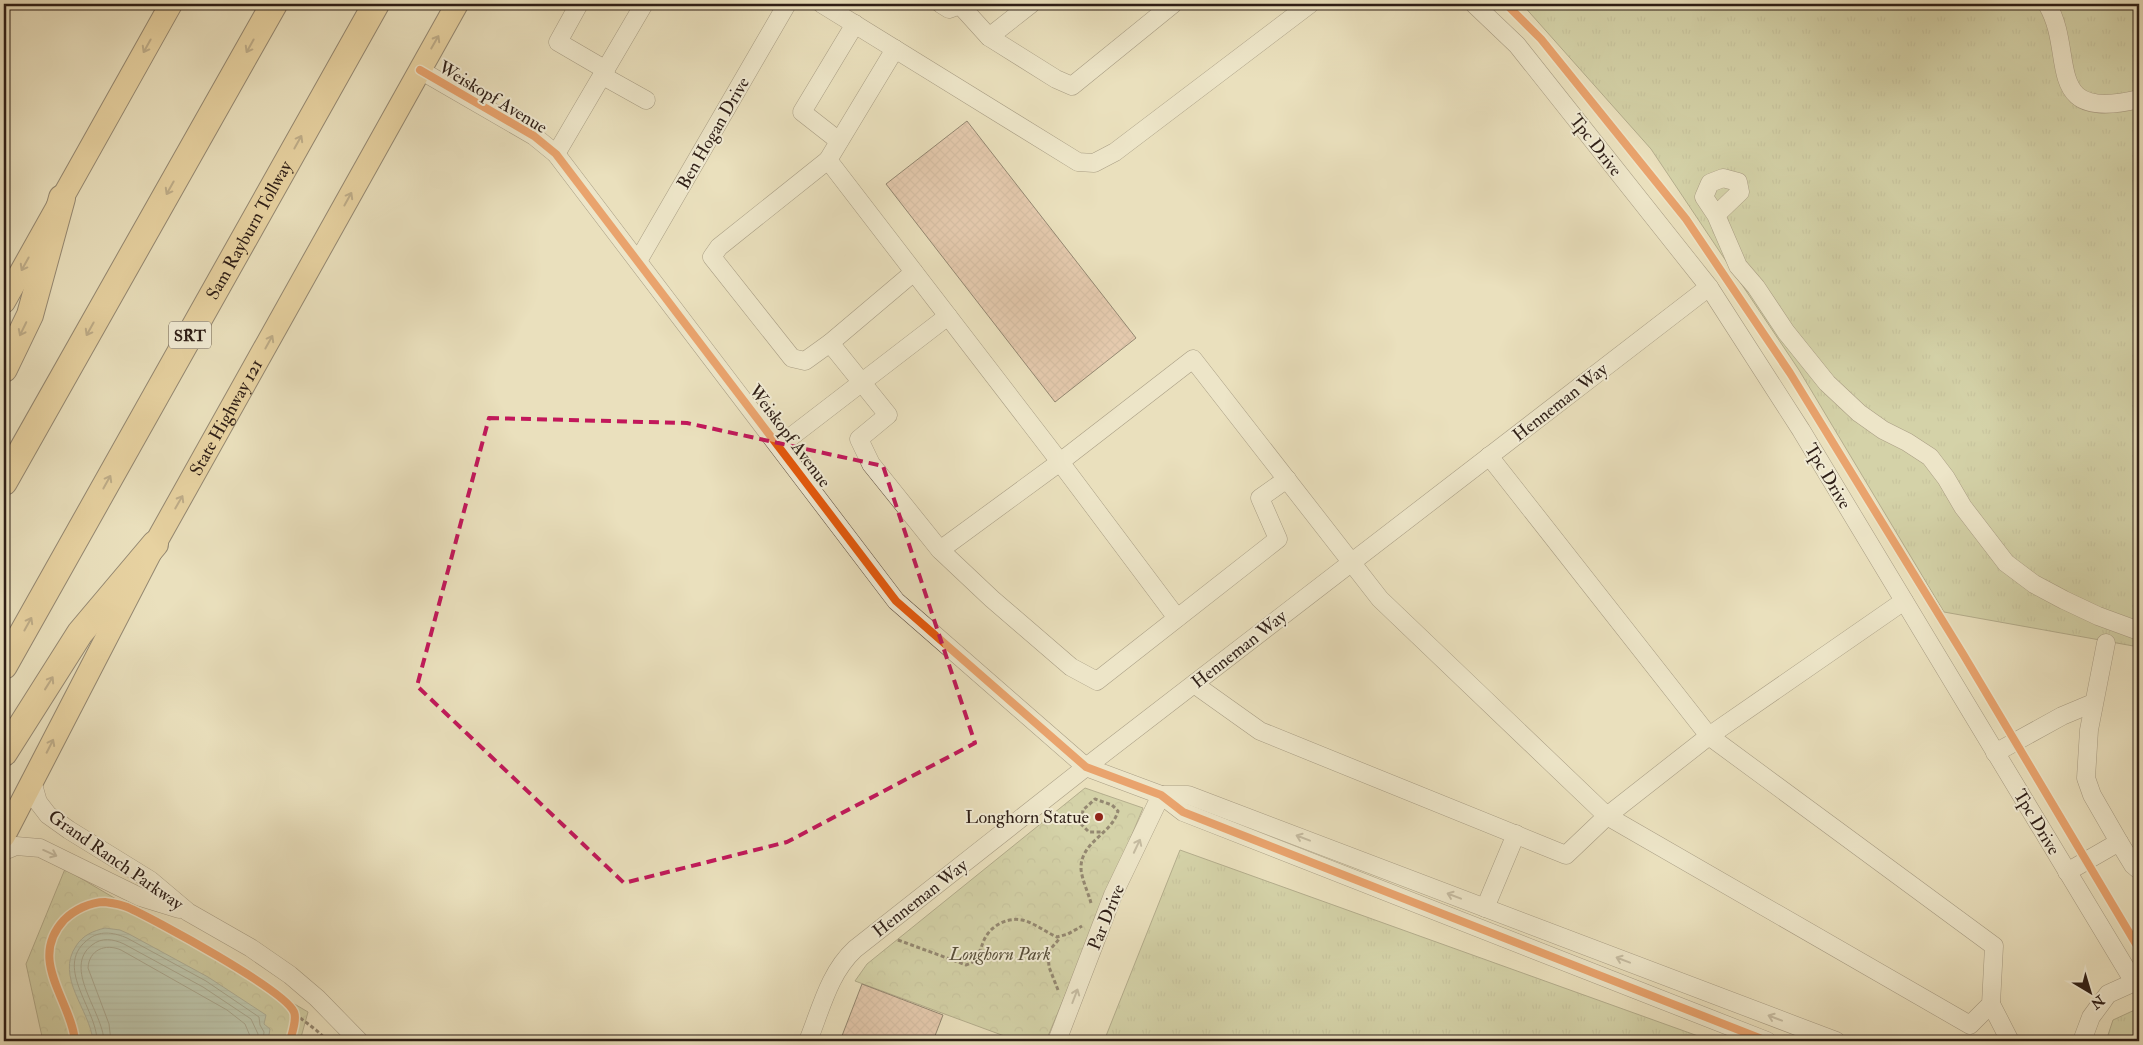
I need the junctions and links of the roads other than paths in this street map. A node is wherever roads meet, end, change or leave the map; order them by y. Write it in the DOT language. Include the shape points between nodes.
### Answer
graph roads {
  1 [pos="171,4"];
  2 [pos="274,4"];
  3 [pos="376,4"];
  4 [pos="457,4"];
  5 [pos="580,4"];
  6 [pos="644,4"];
  7 [pos="787,4"];
  8 [pos="822,4"];
  9 [pos="941,4"];
  10 [pos="962,4"];
  11 [pos="1031,4"];
  12 [pos="1173,4"];
  13 [pos="1474,4"];
  14 [pos="2047,4"];
  15 [pos="1302,6"];
  16 [pos="855,24"];
  17 [pos="989,37"];
  18 [pos="895,49"];
  19 [pos="420,70"];
  20 [pos="605,73"];
  21 [pos="2139,99"];
  22 [pos="646,100"];
  23 [pos="840,141"];
  24 [pos="556,154"];
  25 [pos="828,160"];
  26 [pos="62,198"];
  27 [pos="1716,215"];
  28 [pos="638,262"];
  29 [pos="914,272"];
  30 [pos="1709,287"];
  31 [pos="4,302"];
  32 [pos="948,316"];
  33 [pos="830,343"];
  34 [pos="4,369"];
  35 [pos="861,383"];
  36 [pos="779,446"];
  37 [pos="1489,456"];
  38 [pos="1060,462"];
  39 [pos="1287,479"];
  40 [pos="4,482"];
  41 [pos="155,544"];
  42 [pos="940,550"];
  43 [pos="1352,562"];
  44 [pos="1904,601"];
  45 [pos="1177,618"];
  46 [pos="2139,631"];
  47 [pos="2106,643"];
  48 [pos="4,666"];
  49 [pos="1194,684"];
  50 [pos="2093,703"];
  51 [pos="1709,736"];
  52 [pos="1995,752"];
  53 [pos="4,754"];
  54 [pos="1086,767"];
  55 [pos="32,782"];
  56 [pos="1161,796"];
  57 [pos="1607,816"];
  58 [pos="1516,834"];
  59 [pos="4,836"];
  60 [pos="2119,842"];
  61 [pos="4,851"];
  62 [pos="2139,870"];
  63 [pos="2067,872"];
  64 [pos="1485,908"];
  65 [pos="188,912"];
  66 [pos="2137,981"];
  67 [pos="1991,1004"];
  68 [pos="359,1041"];
  69 [pos="808,1041"];
  70 [pos="1057,1041"];
  71 [pos="1766,1041"];
  72 [pos="1836,1041"];
  73 [pos="2010,1041"];
  74 [pos="2082,1041"];
  1 -- 26 [label="main road, one-way"];
  2 -- 40 [label="highway, one-way"];
  48 -- 3 [label="highway, Sam Rayburn Tollway / SRT, one-way"];
  19 -- 4 [label="main road, State Highway 121, one-way"];
  5 -- 20 [label="street" via="558,42"];
  6 -- 20 [label="street"];
  7 -- 28 [label="street, Ben Hogan Drive"];
  8 -- 16 [label="street"];
  9 -- 10 [label="street" via="949,9"];
  10 -- 17 [label="street"];
  11 -- 17 [label="street"];
  12 -- 17 [label="street" via="1072,86"];
  13 -- 30 [label="street, Tpc Drive" via="1516,45"];
  14 -- 21 [label="street" via="2053,14 2070,86 2082,98 2097,104 2119,104"];
  15 -- 18 [label="street" via="1115,152 1094,163 1078,162"];
  16 -- 18 [label="street"];
  16 -- 23 [label="street" via="802,112"];
  18 -- 23 [label="street"];
  19 -- 24 [label="street, Weiskopf Avenue" via="534,136"];
  41 -- 19 [label="main road, State Highway 121, one-way"];
  20 -- 22 [label="street"];
  20 -- 24 [label="street"];
  23 -- 25 [label="street"];
  24 -- 28 [label="street, Weiskopf Avenue"];
  25 -- 29 [label="street"];
  25 -- 33 [label="street" via="719,247 712,257 792,358 805,361"];
  26 -- 31 [label="main road, one-way"];
  26 -- 34 [label="highway, one-way" via="30,315"];
  27 -- 46 [label="street" via="1738,266 1827,383 1867,419 1930,457 1974,523 2006,563 2034,584 2064,600"];
  28 -- 36 [label="street, Weiskopf Avenue"];
  29 -- 32 [label="street"];
  29 -- 33 [label="street"];
  30 -- 37 [label="street, Henneman Way"];
  30 -- 44 [label="street, Tpc Drive" via="1801,430"];
  32 -- 35 [label="street"];
  32 -- 38 [label="street"];
  33 -- 35 [label="street"];
  35 -- 36 [label="street"];
  35 -- 42 [label="street" via="888,416 859,439 871,464"];
  36 -- 54 [label="street, Weiskopf Avenue" via="896,600"];
  37 -- 43 [label="street, Henneman Way"];
  37 -- 51 [label="street"];
  38 -- 39 [label="street" via="1193,359"];
  38 -- 42 [label="street"];
  38 -- 45 [label="street"];
  39 -- 43 [label="street"];
  39 -- 45 [label="street" via="1260,498 1278,539"];
  53 -- 41 [label="highway, one-way" via="80,633"];
  55 -- 41 [label="main road, State Highway 121, one-way"];
  42 -- 45 [label="street" via="1071,667 1097,681"];
  43 -- 49 [label="street, Henneman Way"];
  43 -- 57 [label="street" via="1380,599"];
  44 -- 51 [label="street"];
  44 -- 52 [label="street, Tpc Drive"];
  47 -- 50 [label="street"];
  49 -- 54 [label="street, Henneman Way"];
  49 -- 58 [label="street" via="1260,731"];
  50 -- 52 [label="street"];
  50 -- 60 [label="street" via="2086,778"];
  51 -- 57 [label="street"];
  51 -- 67 [label="street" via="1994,946"];
  52 -- 63 [label="street, Tpc Drive"];
  54 -- 56 [label="street, Weiskopf Avenue"];
  54 -- 69 [label="street, Henneman Way" via="844,959 834,974"];
  55 -- 59 [label="main road, State Highway 121"];
  55 -- 65 [label="street, Grand Ranch Parkway" via="38,802 48,815 150,880"];
  64 -- 56 [label="street, one-way" via="1188,795"];
  70 -- 56 [label="street, Par Drive, one-way" via="1113,895"];
  56 -- 71 [label="street" via="1183,812"];
  57 -- 58 [label="street" via="1566,855"];
  57 -- 67 [label="street" via="1970,1025"];
  58 -- 64 [label="street"];
  60 -- 62 [label="street"];
  60 -- 63 [label="street"];
  61 -- 65 [label="street, Grand Ranch Parkway, one-way" via="16,846 40,848 140,897"];
  63 -- 66 [label="street, Tpc Drive"];
  72 -- 64 [label="street, one-way"];
  65 -- 68 [label="street, Grand Ranch Parkway" via="290,975"];
  66 -- 74 [label="street" via="2108,994 2091,1017"];
  67 -- 73 [label="street"];
}
